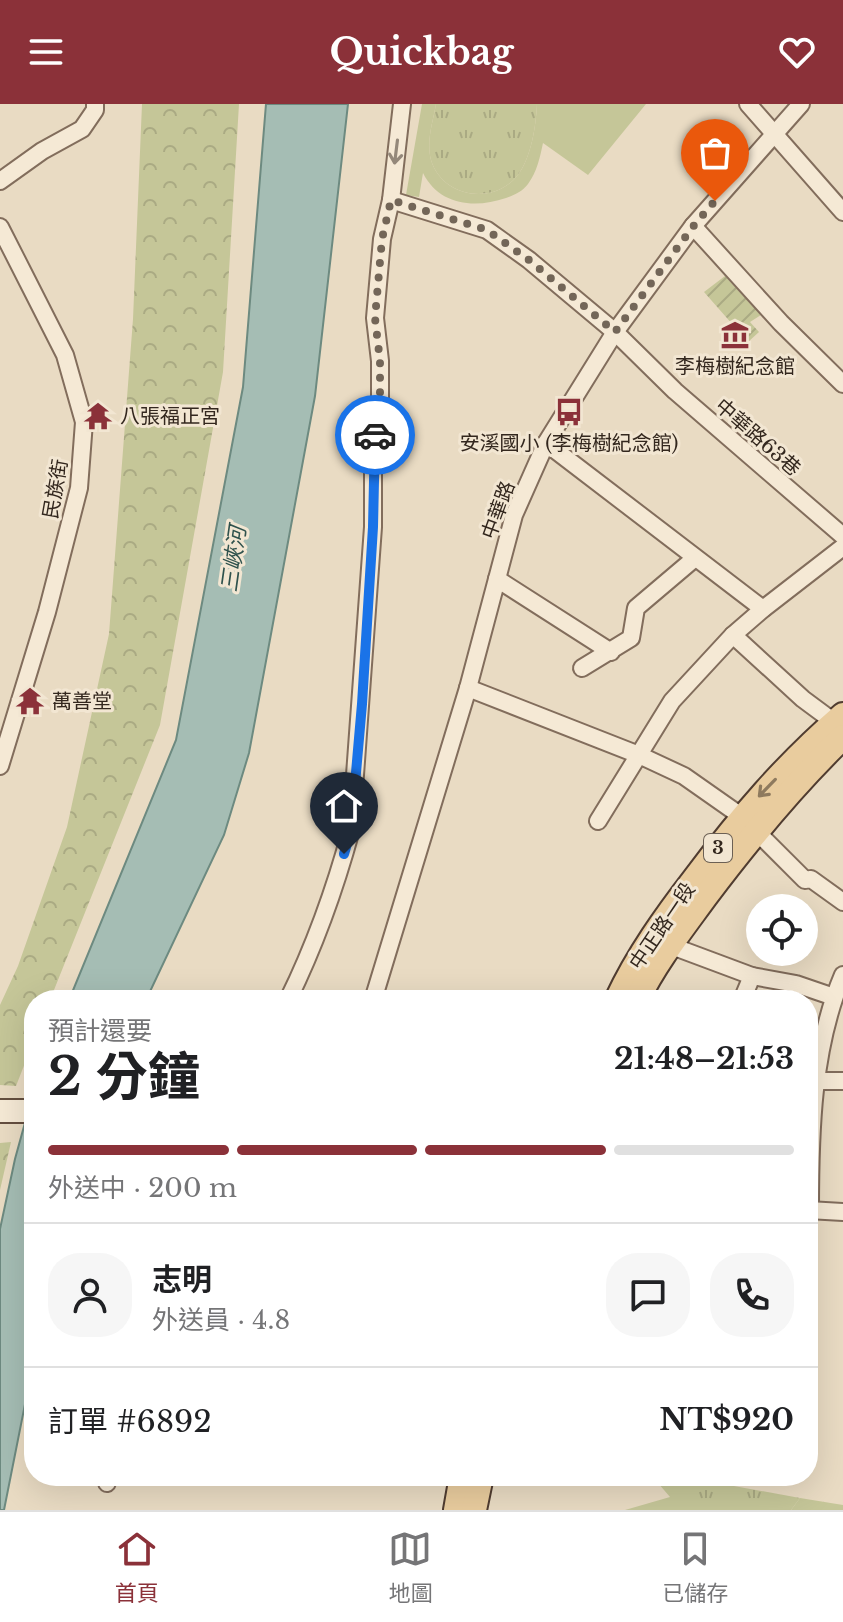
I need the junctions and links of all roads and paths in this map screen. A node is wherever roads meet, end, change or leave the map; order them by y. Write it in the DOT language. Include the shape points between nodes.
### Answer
graph roads {
  1 [pos="95,104"];
  2 [pos="402,104"];
  3 [pos="748,104"];
  4 [pos="801,104"];
  5 [pos="776,133"];
  6 [pos="0,181"];
  7 [pos="391,200"];
  8 [pos="843,212"];
  9 [pos="693,226"];
  10 [pos="0,227"];
  11 [pos="615,332"];
  12 [pos="843,384"];
  13 [pos="546,443"];
  14 [pos="843,536"];
  15 [pos="843,547"];
  16 [pos="695,558"];
  17 [pos="497,579"];
  18 [pos="763,609"];
  19 [pos="733,635"];
  20 [pos="611,652"];
  21 [pos="582,668"];
  22 [pos="468,688"];
  23 [pos="840,725"];
  24 [pos="639,755"];
  25 [pos="0,766"];
  26 [pos="598,821"];
  27 [pos="748,823"];
  28 [pos="843,902"];
  29 [pos="669,945"];
  30 [pos="843,975"];
  31 [pos="752,976"];
  32 [pos="293,990"];
  33 [pos="376,990"];
  34 [pos="623,990"];
  35 [pos="643,990"];
  36 [pos="746,990"];
  37 [pos="814,990"];
  38 [pos="818,992"];
  39 [pos="834,997"];
  40 [pos="818,1068"];
  41 [pos="818,1081"];
  42 [pos="843,1081"];
  43 [pos="0,1111"];
  44 [pos="24,1111"];
  45 [pos="818,1211"];
  46 [pos="843,1212"];
  47 [pos="460,1486"];
  48 [pos="479,1486"];
  49 [pos="456,1510"];
  50 [pos="474,1510"];
  1 -- 6 [label="street" via="82,129"];
  2 -- 7 [label="street, one-way"];
  3 -- 5 [label="street"];
  4 -- 5 [label="street, 中華路"];
  5 -- 8 [label="street"];
  5 -- 9 [label="street, 中華路"];
  7 -- 11 [label="street, 中華路63巷" via="487,230"];
  7 -- 32 [label="street" via="375,318 380,398 351,830 338,878"];
  9 -- 11 [label="street, 中華路"];
  9 -- 12 [label="street"];
  10 -- 25 [label="street, 民族街" via="65,355 84,422 79,488"];
  11 -- 13 [label="street, 中華路"];
  11 -- 14 [label="street, 中華路63巷"];
  13 -- 16 [label="street"];
  13 -- 17 [label="street, 中華路" via="514,515"];
  15 -- 18 [label="street"];
  16 -- 18 [label="street"];
  16 -- 20 [label="street" via="636,608 631,638"];
  17 -- 20 [label="street"];
  17 -- 22 [label="street, 中華路"];
  18 -- 19 [label="street"];
  19 -- 23 [label="street"];
  19 -- 24 [label="street" via="672,701"];
  20 -- 21 [label="street"];
  22 -- 24 [label="street"];
  22 -- 33 [label="street, 中華路"];
  23 -- 27 [label="main road, 中正路一段 / 3" via="805,749"];
  24 -- 26 [label="street"];
  24 -- 27 [label="street" via="684,776"];
  27 -- 28 [label="street" via="805,880"];
  27 -- 29 [label="main road, 中正路一段 / 3"];
  27 -- 34 [label="main road, 中正路一段 / 3" via="656,930"];
  29 -- 31 [label="street"];
  29 -- 35 [label="main road, 中正路一段 / 3"];
  30 -- 39 [label="street"];
  31 -- 36 [label="street"];
  31 -- 37 [label="street"];
  38 -- 39 [label="street"];
  39 -- 40 [label="street"];
  41 -- 42 [label="street"];
  43 -- 44 [label="street"];
  45 -- 46 [label="street"];
  47 -- 49 [label="main road"];
  48 -- 50 [label="main road"];
}
